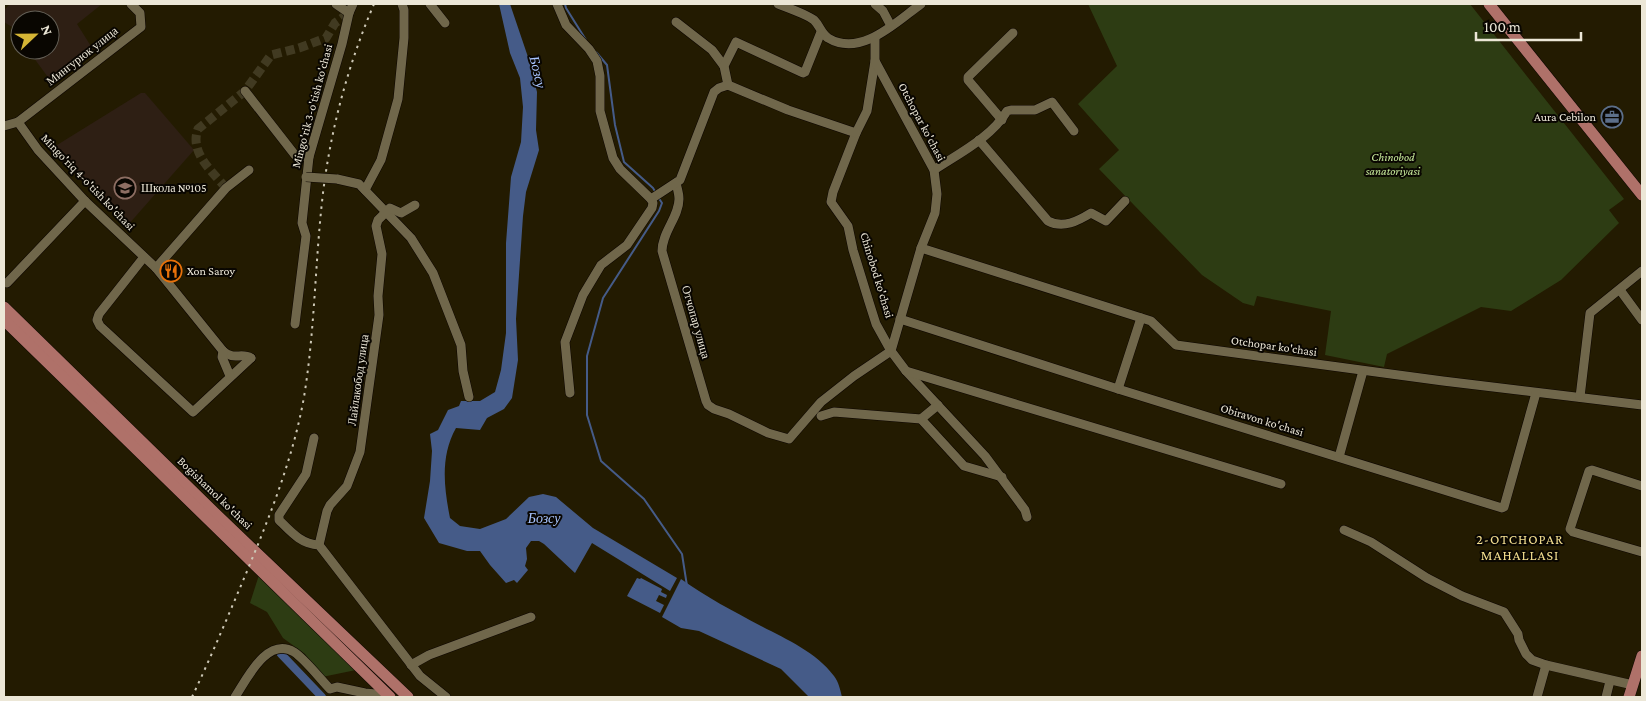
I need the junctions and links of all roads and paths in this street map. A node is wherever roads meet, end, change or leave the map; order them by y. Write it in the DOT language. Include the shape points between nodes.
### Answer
graph roads {
  1 [pos="131,4"];
  2 [pos="336,4"];
  3 [pos="353,4"];
  4 [pos="402,4"];
  5 [pos="430,4"];
  6 [pos="558,4"];
  7 [pos="778,4"];
  8 [pos="875,4"];
  9 [pos="885,4"];
  10 [pos="921,4"];
  11 [pos="1489,4"];
  12 [pos="349,13"];
  13 [pos="676,22"];
  14 [pos="445,23"];
  15 [pos="891,26"];
  16 [pos="821,32"];
  17 [pos="1013,33"];
  18 [pos="875,38"];
  19 [pos="875,61"];
  20 [pos="724,66"];
  21 [pos="728,85"];
  22 [pos="245,91"];
  23 [pos="1002,120"];
  24 [pos="18,122"];
  25 [pos="4,126"];
  26 [pos="1074,131"];
  27 [pos="856,133"];
  28 [pos="979,140"];
  29 [pos="309,157"];
  30 [pos="249,170"];
  31 [pos="934,170"];
  32 [pos="306,177"];
  33 [pos="676,183"];
  34 [pos="366,190"];
  35 [pos="1642,195"];
  36 [pos="651,199"];
  37 [pos="85,201"];
  38 [pos="1125,201"];
  39 [pos="415,205"];
  40 [pos="386,212"];
  41 [pos="921,248"];
  42 [pos="144,257"];
  43 [pos="156,268"];
  44 [pos="1642,271"];
  45 [pos="7,283"];
  46 [pos="1620,290"];
  47 [pos="4,307"];
  48 [pos="1141,318"];
  49 [pos="900,319"];
  50 [pos="4,320"];
  51 [pos="1642,320"];
  52 [pos="295,324"];
  53 [pos="223,351"];
  54 [pos="891,351"];
  55 [pos="906,371"];
  56 [pos="1363,371"];
  57 [pos="230,376"];
  58 [pos="1118,389"];
  59 [pos="570,393"];
  60 [pos="1536,393"];
  61 [pos="470,397"];
  62 [pos="1580,397"];
  63 [pos="938,405"];
  64 [pos="1642,405"];
  65 [pos="821,416"];
  66 [pos="921,419"];
  67 [pos="314,438"];
  68 [pos="1339,457"];
  69 [pos="1002,477"];
  70 [pos="1281,484"];
  71 [pos="1642,486"];
  72 [pos="1027,517"];
  73 [pos="1344,530"];
  74 [pos="319,545"];
  75 [pos="1642,552"];
  76 [pos="531,617"];
  77 [pos="1642,656"];
  78 [pos="411,665"];
  79 [pos="1546,665"];
  80 [pos="1610,681"];
  81 [pos="1633,685"];
  82 [pos="388,696"];
  83 [pos="235,697"];
  84 [pos="408,697"];
  85 [pos="446,697"];
  86 [pos="1537,697"];
  87 [pos="1606,697"];
  88 [pos="1630,697"];
  1 -- 24 [label="street, Мингурюк улица" via="140,13 141,26"];
  2 -- 12 [label="street"];
  3 -- 12 [label="street, Mingo'rik 3-o'tish ko'chasi"];
  4 -- 34 [label="street" via="404,38 398,99 381,160"];
  5 -- 14 [label="street"];
  6 -- 36 [label="street" via="566,25 598,61 600,111 613,158"];
  7 -- 16 [label="street" via="814,20"];
  8 -- 15 [label="street"];
  9 -- 15 [label="street"];
  10 -- 15 [label="street"];
  11 -- 35 [label="main road"];
  12 -- 29 [label="street, Mingo'rik 3-o'tish ko'chasi"];
  13 -- 20 [label="street" via="712,50"];
  15 -- 18 [label="street"];
  16 -- 18 [label="street" via="830,39 845,42 859,43"];
  16 -- 20 [label="street" via="803,73 738,42"];
  17 -- 23 [label="street" via="968,77"];
  18 -- 19 [label="street, Otchopar ko'chasi"];
  19 -- 27 [label="street, Chinobod ko'chasi" via="867,111"];
  19 -- 31 [label="street, Otchopar ko'chasi"];
  20 -- 21 [label="street"];
  21 -- 27 [label="street"];
  21 -- 33 [label="street" via="714,92 680,180"];
  22 -- 29 [label="street" via="295,155"];
  23 -- 26 [label="street" via="1007,112 1036,110 1052,102"];
  23 -- 28 [label="street"];
  24 -- 25 [label="street"];
  24 -- 37 [label="street, Mingo'riq 4-o'tish ko'chasi" via="38,150"];
  27 -- 54 [label="street, Chinobod ko'chasi" via="831,199 848,226 868,302"];
  28 -- 31 [label="street"];
  28 -- 38 [label="street" via="1054,224 1072,222 1091,213 1106,221"];
  29 -- 32 [label="street, Mingo'rik 3-o'tish ko'chasi"];
  30 -- 43 [label="street" via="226,188"];
  31 -- 41 [label="street, Otchopar ko'chasi" via="937,194 934,213"];
  32 -- 34 [label="street, bridge" via="337,179 359,184"];
  32 -- 52 [label="street, Mingo'rik 3-o'tish ko'chasi" via="302,223 306,236"];
  33 -- 36 [label="street"];
  33 -- 54 [label="street, Отчопар улица" via="677,209 662,251 708,405 768,433 789,439 821,402"];
  34 -- 40 [label="street"];
  36 -- 59 [label="street" via="652,208 627,245 601,265 583,295 566,342"];
  37 -- 42 [label="street, Mingo'riq 4-o'tish ko'chasi"];
  37 -- 45 [label="street"];
  39 -- 40 [label="street" via="401,213 390,208"];
  40 -- 61 [label="street" via="411,238 433,273 461,345"];
  40 -- 74 [label="street, Лайлакобод улица" via="376,226 382,254 379,315 362,446 347,486 327,511"];
  41 -- 48 [label="street, Otchopar ko'chasi"];
  41 -- 49 [label="street, Otchopar ko'chasi"];
  42 -- 43 [label="street, Mingo'riq 4-o'tish ko'chasi"];
  42 -- 57 [label="street" via="98,314 100,326 193,412"];
  43 -- 53 [label="street, Mingo'riq 4-o'tish ko'chasi"];
  44 -- 46 [label="street"];
  46 -- 51 [label="street"];
  46 -- 62 [label="street" via="1590,313"];
  47 -- 84 [label="main road, Bogishamol ko'chasi"];
  48 -- 56 [label="street, Otchopar ko'chasi" via="1151,321 1176,346"];
  48 -- 58 [label="street"];
  49 -- 54 [label="street, Otchopar ko'chasi"];
  49 -- 58 [label="street, Obiravon ko'chasi"];
  50 -- 82 [label="main road, Bogishamol ko'chasi"];
  53 -- 57 [label="street" via="222,357"];
  53 -- 57 [label="street" via="228,356 247,355 251,358"];
  54 -- 55 [label="street, Chinobod ko'chasi"];
  55 -- 63 [label="street, Chinobod ko'chasi"];
  55 -- 70 [label="street"];
  56 -- 60 [label="street, Otchopar ko'chasi"];
  56 -- 68 [label="street"];
  58 -- 68 [label="street, Obiravon ko'chasi"];
  60 -- 62 [label="street, Otchopar ko'chasi"];
  60 -- 68 [label="street, Obiravon ko'chasi" via="1502,508"];
  62 -- 64 [label="street, Otchopar ko'chasi"];
  63 -- 66 [label="street"];
  63 -- 69 [label="street, Chinobod ko'chasi"];
  65 -- 66 [label="street" via="834,412"];
  66 -- 69 [label="street" via="964,466"];
  67 -- 74 [label="street" via="306,474 278,517 300,539"];
  69 -- 72 [label="street, Chinobod ko'chasi"];
  71 -- 75 [label="street" via="1589,471 1570,529"];
  73 -- 79 [label="street" via="1371,542 1462,596 1504,612 1526,654"];
  74 -- 78 [label="street"];
  76 -- 78 [label="street" via="429,655"];
  77 -- 81 [label="main road"];
  78 -- 85 [label="street"];
  79 -- 80 [label="street"];
  79 -- 86 [label="street"];
  80 -- 81 [label="street"];
  80 -- 87 [label="street"];
  81 -- 88 [label="main road"];
  82 -- 83 [label="street" via="337,687 330,690 294,652 278,649 262,659"];
}
